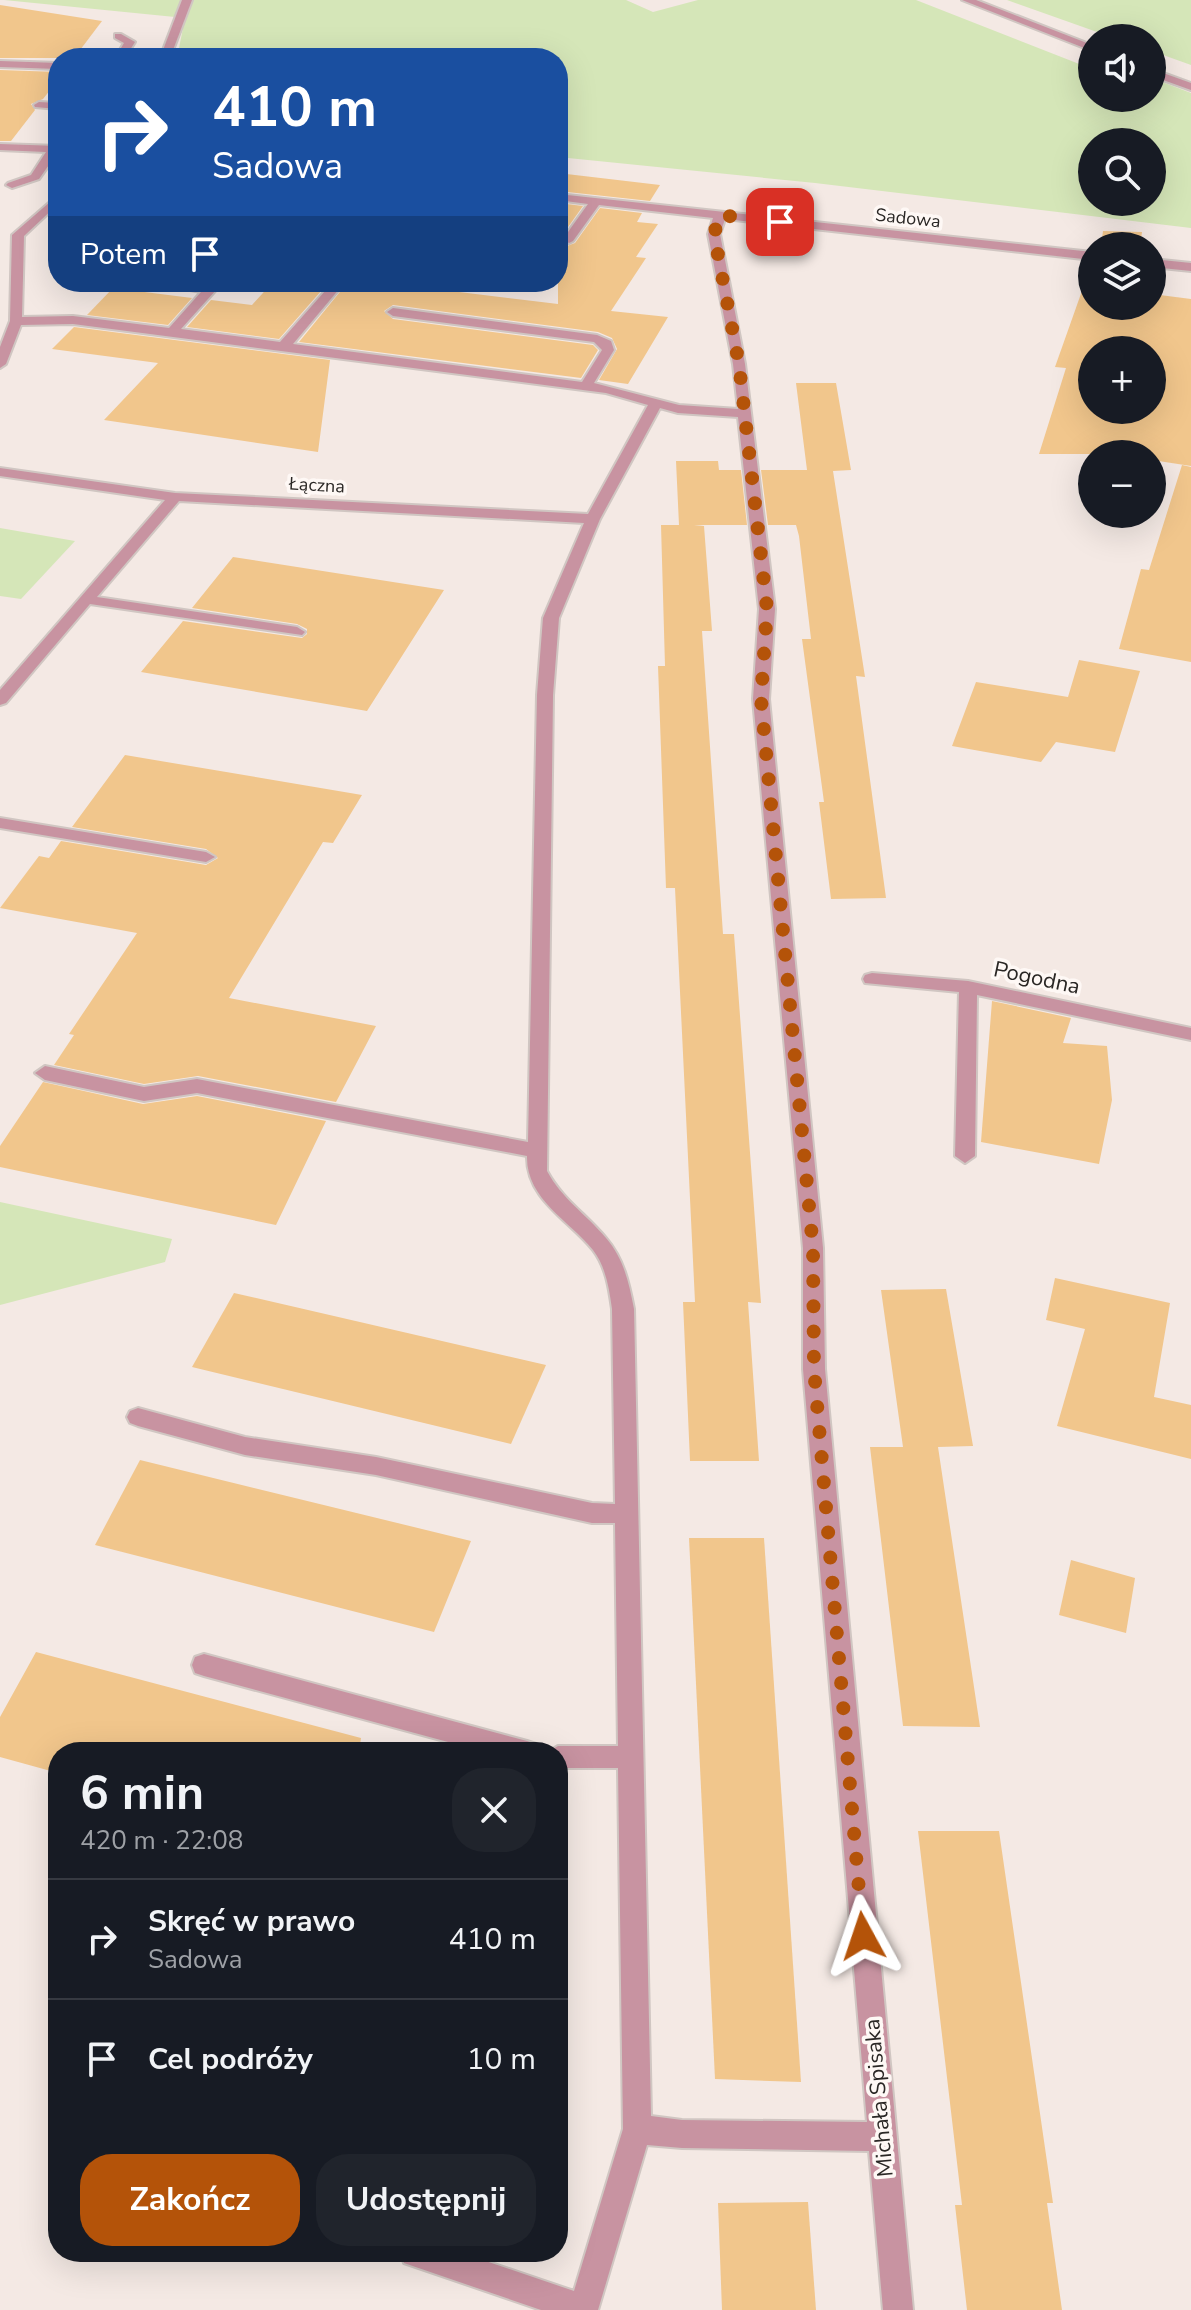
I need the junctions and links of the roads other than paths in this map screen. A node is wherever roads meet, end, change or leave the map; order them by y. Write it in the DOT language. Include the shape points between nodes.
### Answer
graph roads {
  1 [pos="187,0"];
  2 [pos="967,0"];
  3 [pos="118,36"];
  4 [pos="1078,43"];
  5 [pos="126,48"];
  6 [pos="169,48"];
  7 [pos="0,64"];
  8 [pos="48,66"];
  9 [pos="1166,77"];
  10 [pos="1191,87"];
  11 [pos="39,105"];
  12 [pos="48,105"];
  13 [pos="0,147"];
  14 [pos="48,149"];
  15 [pos="48,160"];
  16 [pos="12,185"];
  17 [pos="568,198"];
  18 [pos="596,201"];
  19 [pos="48,207"];
  20 [pos="720,215"];
  21 [pos="18,235"];
  22 [pos="0,237"];
  23 [pos="569,239"];
  24 [pos="1078,254"];
  25 [pos="1166,264"];
  26 [pos="1191,267"];
  27 [pos="208,292"];
  28 [pos="330,292"];
  29 [pos="393,312"];
  30 [pos="16,321"];
  31 [pos="172,332"];
  32 [pos="284,346"];
  33 [pos="0,364"];
  34 [pos="586,386"];
  35 [pos="655,404"];
  36 [pos="746,414"];
  37 [pos="0,472"];
  38 [pos="175,497"];
  39 [pos="593,519"];
  40 [pos="84,599"];
  41 [pos="297,632"];
  42 [pos="0,700"];
  43 [pos="0,823"];
  44 [pos="206,857"];
  45 [pos="872,979"];
  46 [pos="968,987"];
  47 [pos="1191,1034"];
  48 [pos="45,1073"];
  49 [pos="535,1150"];
  50 [pos="965,1156"];
  51 [pos="138,1417"];
  52 [pos="624,1514"];
  53 [pos="204,1665"];
  54 [pos="490,1742"];
  55 [pos="568,1757"];
  56 [pos="628,1757"];
  57 [pos="637,2129"];
  58 [pos="882,2137"];
  59 [pos="444,2262"];
  60 [pos="583,2310"];
  61 [pos="898,2310"];
  1 -- 6 [label="street"];
  2 -- 4 [label="street"];
  3 -- 5 [label="street" via="130,42"];
  7 -- 8 [label="street"];
  9 -- 10 [label="street"];
  11 -- 12 [label="street"];
  13 -- 14 [label="street"];
  15 -- 16 [label="street" via="35,177"];
  17 -- 18 [label="street, Sadowa"];
  18 -- 20 [label="street, Sadowa"];
  18 -- 23 [label="street"];
  19 -- 21 [label="street"];
  20 -- 24 [label="street, Sadowa"];
  20 -- 36 [label="street, Michała Spisaka" via="714,234"];
  21 -- 22 [label="street"];
  21 -- 30 [label="street"];
  25 -- 26 [label="street"];
  27 -- 31 [label="street"];
  28 -- 32 [label="street"];
  29 -- 34 [label="street" via="597,339 608,350"];
  30 -- 31 [label="street" via="73,320"];
  30 -- 33 [label="street"];
  31 -- 32 [label="street"];
  32 -- 34 [label="street"];
  34 -- 35 [label="street"];
  35 -- 36 [label="street"];
  35 -- 39 [label="street"];
  36 -- 58 [label="street, Michała Spisaka" via="767,609 761,699 813,1248 814,1369"];
  37 -- 38 [label="street, Łączna"];
  38 -- 39 [label="street, Łączna"];
  38 -- 40 [label="street"];
  39 -- 49 [label="street" via="551,618"];
  40 -- 41 [label="street"];
  40 -- 42 [label="street"];
  43 -- 44 [label="street"];
  45 -- 46 [label="street, Pogodna"];
  46 -- 47 [label="street, Pogodna"];
  46 -- 50 [label="street"];
  48 -- 49 [label="street" via="144,1094 197,1086"];
  49 -- 52 [label="street" via="548,1195 600,1242 620,1284"];
  51 -- 52 [label="street" via="245,1446 376,1466 592,1513"];
  52 -- 56 [label="street"];
  53 -- 54 [label="street"];
  55 -- 56 [label="street"];
  56 -- 57 [label="street"];
  57 -- 58 [label="street"];
  57 -- 60 [label="street"];
  58 -- 61 [label="street, Michała Spisaka"];
  59 -- 60 [label="street"];
}
